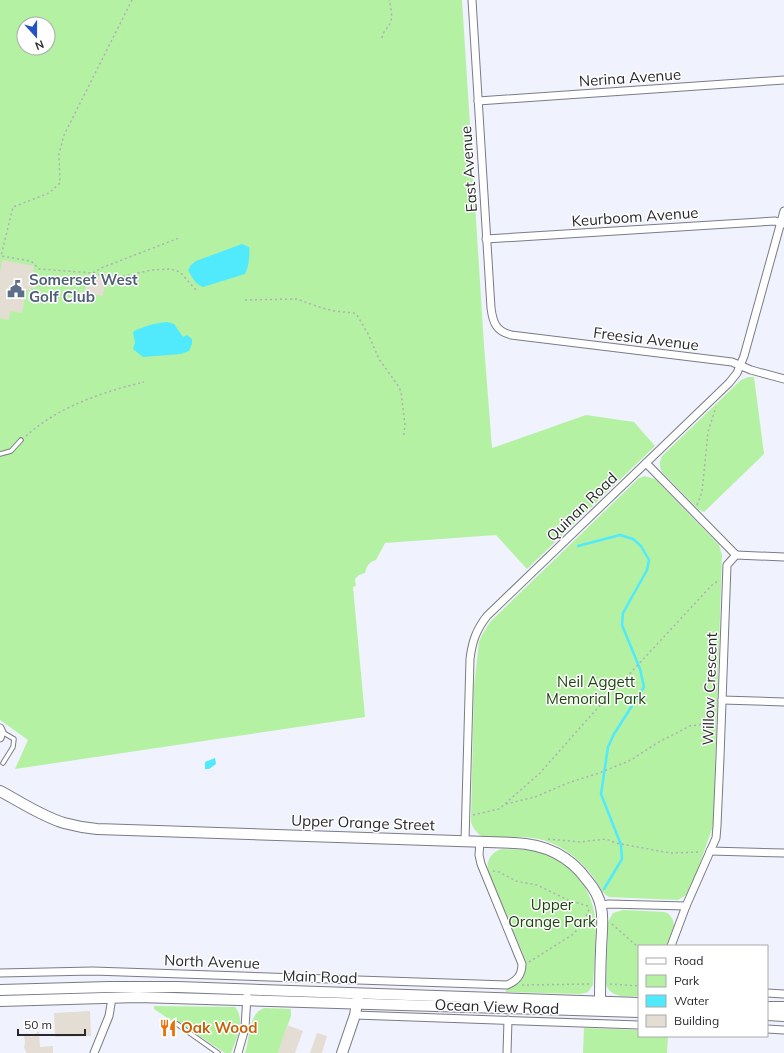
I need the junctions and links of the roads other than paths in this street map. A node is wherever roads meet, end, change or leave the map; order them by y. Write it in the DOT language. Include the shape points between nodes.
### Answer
graph roads {
  1 [pos="472,0"];
  2 [pos="784,80"];
  3 [pos="478,101"];
  4 [pos="784,211"];
  5 [pos="782,223"];
  6 [pos="486,239"];
  7 [pos="503,333"];
  8 [pos="740,366"];
  9 [pos="784,379"];
  10 [pos="21,440"];
  11 [pos="0,454"];
  12 [pos="646,463"];
  13 [pos="736,556"];
  14 [pos="784,557"];
  15 [pos="722,700"];
  16 [pos="784,702"];
  17 [pos="1,733"];
  18 [pos="2,763"];
  19 [pos="0,791"];
  20 [pos="465,841"];
  21 [pos="480,842"];
  22 [pos="710,851"];
  23 [pos="784,853"];
  24 [pos="601,905"];
  25 [pos="686,906"];
  26 [pos="671,945"];
  27 [pos="0,973"];
  28 [pos="0,990"];
  29 [pos="768,993"];
  30 [pos="784,994"];
  31 [pos="247,995"];
  32 [pos="112,998"];
  33 [pos="358,998"];
  34 [pos="0,1001"];
  35 [pos="638,1004"];
  36 [pos="600,1006"];
  37 [pos="768,1006"];
  38 [pos="784,1007"];
  39 [pos="638,1012"];
  40 [pos="355,1015"];
  41 [pos="768,1015"];
  42 [pos="784,1016"];
  43 [pos="508,1020"];
  44 [pos="177,1024"];
  45 [pos="638,1025"];
  46 [pos="768,1029"];
  47 [pos="784,1030"];
  48 [pos="94,1053"];
  49 [pos="218,1053"];
  50 [pos="238,1053"];
  51 [pos="342,1053"];
  52 [pos="507,1053"];
  1 -- 3 [label="street, East Avenue"];
  2 -- 3 [label="street, Nerina Avenue"];
  3 -- 6 [label="street, East Avenue"];
  4 -- 5 [label="street, Quinan Road"];
  5 -- 6 [label="street, Keurboom Avenue" via="775,221"];
  5 -- 8 [label="street, Quinan Road"];
  6 -- 7 [label="street, East Avenue" via="492,318"];
  7 -- 8 [label="street, Freesia Avenue" via="732,362"];
  8 -- 9 [label="street, Freesia Avenue"];
  8 -- 12 [label="street, Quinan Road" via="737,373 712,400"];
  10 -- 11 [label="lane" via="11,451"];
  12 -- 13 [label="street"];
  12 -- 20 [label="street, Quinan Road" via="486,616 476,632 470,659"];
  13 -- 14 [label="street"];
  13 -- 15 [label="street, Willow Crescent" via="727,565 726,575"];
  15 -- 16 [label="street"];
  15 -- 22 [label="street, Willow Crescent" via="718,826"];
  17 -- 18 [label="lane" via="14,739"];
  19 -- 20 [label="main road, Upper Orange Street" via="62,823 97,829"];
  20 -- 21 [label="main road, Upper Orange Street"];
  21 -- 24 [label="main road, Upper Orange Street" via="522,843 554,851 576,867 596,892"];
  21 -- 27 [label="street, North Avenue" via="479,854 483,869 522,964 522,969 514,981 507,985 93,971"];
  22 -- 23 [label="street"];
  22 -- 25 [label="street, Willow Crescent"];
  24 -- 25 [label="street"];
  24 -- 36 [label="main road, Upper Orange Street"];
  25 -- 26 [label="street, Willow Crescent"];
  28 -- 31 [label="main road, Main Road" via="109,987"];
  29 -- 30 [label="street"];
  31 -- 32 [label="main road, Main Road"];
  31 -- 33 [label="main road, Main Road"];
  31 -- 50 [label="street" via="245,1028"];
  32 -- 34 [label="main road, Main Road"];
  32 -- 48 [label="street" via="109,1016"];
  33 -- 36 [label="main road, Main Road"];
  33 -- 40 [label="main road"];
  35 -- 36 [label="main road, Main Road"];
  36 -- 39 [label="main road, Main Road"];
  37 -- 38 [label="main road"];
  40 -- 43 [label="street, Ocean View Road"];
  40 -- 51 [label="main road"];
  41 -- 42 [label="main road"];
  43 -- 45 [label="street, Ocean View Road"];
  43 -- 52 [label="street"];
  44 -- 49 [label="lane"];
  46 -- 47 [label="street"];
}
